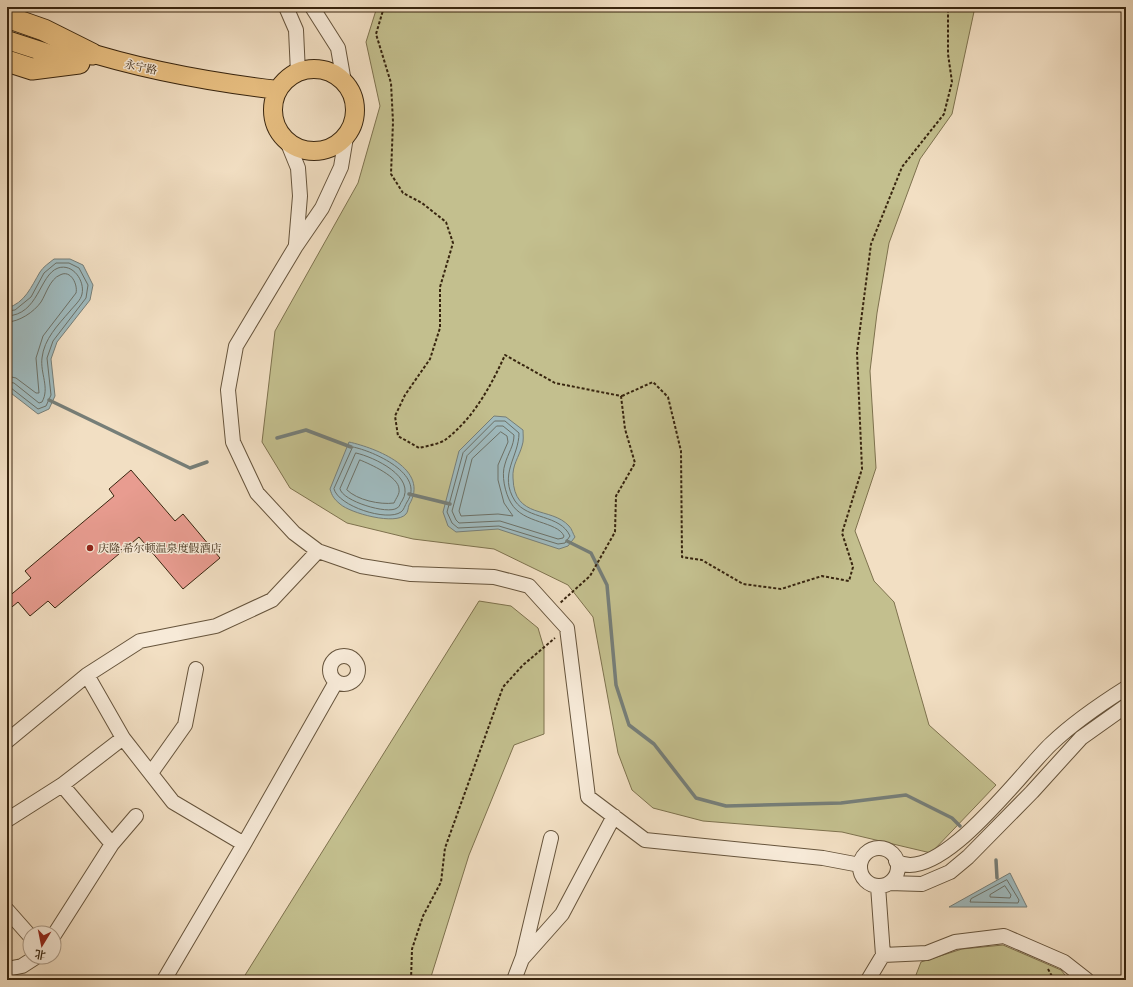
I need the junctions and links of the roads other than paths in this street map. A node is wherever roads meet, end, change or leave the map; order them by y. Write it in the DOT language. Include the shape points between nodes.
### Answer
graph roads {
  1 [pos="286,7"];
  2 [pos="312,7"];
  3 [pos="7,17"];
  4 [pos="7,26"];
  5 [pos="7,40"];
  6 [pos="85,59"];
  7 [pos="7,61"];
  8 [pos="298,73"];
  9 [pos="344,82"];
  10 [pos="276,96"];
  11 [pos="346,137"];
  12 [pos="287,141"];
  13 [pos="296,246"];
  14 [pos="318,551"];
  15 [pos="196,669"];
  16 [pos="87,675"];
  17 [pos="336,682"];
  18 [pos="1126,688"];
  19 [pos="1126,706"];
  20 [pos="123,738"];
  21 [pos="7,741"];
  22 [pos="151,773"];
  23 [pos="62,785"];
  24 [pos="136,816"];
  25 [pos="614,816"];
  26 [pos="7,820"];
  27 [pos="551,838"];
  28 [pos="112,844"];
  29 [pos="244,844"];
  30 [pos="896,861"];
  31 [pos="860,865"];
  32 [pos="884,885"];
  33 [pos="7,910"];
  34 [pos="60,925"];
  35 [pos="22,927"];
  36 [pos="883,955"];
  37 [pos="522,959"];
  38 [pos="24,965"];
  39 [pos="7,968"];
  40 [pos="164,980"];
  41 [pos="514,980"];
  42 [pos="868,980"];
  43 [pos="1087,980"];
  1 -- 8 [label="street" via="296,30"];
  2 -- 9 [label="street" via="338,48"];
  3 -- 6 [label="highway" via="44,30"];
  4 -- 6 [label="main road, 永宁路"];
  5 -- 6 [label="main road, 永宁路"];
  6 -- 7 [label="highway" via="32,69"];
  6 -- 10 [label="main road, 永宁路" via="161,84"];
  8 -- 9 [label="main road" via="322,70 334,74"];
  8 -- 10 [label="main road" via="287,80"];
  9 -- 11 [label="main road" via="355,103 352,127"];
  10 -- 12 [label="main road" via="273,113 275,123"];
  11 -- 12 [label="main road" via="324,150 311,151 298,148"];
  11 -- 13 [label="street" via="341,167 322,208"];
  12 -- 13 [label="street" via="298,168 300,196"];
  13 -- 14 [label="street" via="236,346 228,390 233,442 257,493 294,533"];
  14 -- 16 [label="street" via="272,600 216,626 140,641"];
  14 -- 25 [label="street" via="361,566 411,574 494,577 529,586 567,628 588,797"];
  15 -- 22 [label="street" via="185,725"];
  16 -- 20 [label="street"];
  16 -- 21 [label="street"];
  17 -- 29 [label="street"];
  18 -- 30 [label="street" via="1089,711 1050,745 950,849 919,865 907,866"];
  19 -- 32 [label="street" via="1081,738 1032,792 950,872 922,884"];
  20 -- 22 [label="street"];
  20 -- 23 [label="street"];
  22 -- 29 [label="street" via="173,802"];
  23 -- 26 [label="street"];
  23 -- 28 [label="street"];
  24 -- 28 [label="street"];
  25 -- 31 [label="street" via="645,840 823,858"];
  25 -- 37 [label="street" via="562,914"];
  27 -- 37 [label="street"];
  28 -- 34 [label="street"];
  29 -- 40 [label="street"];
  30 -- 31 [label="street" via="889,852 876,849 865,854"];
  30 -- 32 [label="street" via="897,873"];
  31 -- 32 [label="street" via="862,877 872,885"];
  32 -- 36 [label="street"];
  33 -- 35 [label="street"];
  36 -- 42 [label="street"];
  36 -- 43 [label="street" via="928,953 956,942 1004,936 1064,962"];
  37 -- 41 [label="street"];
  38 -- 39 [label="street"];
}
